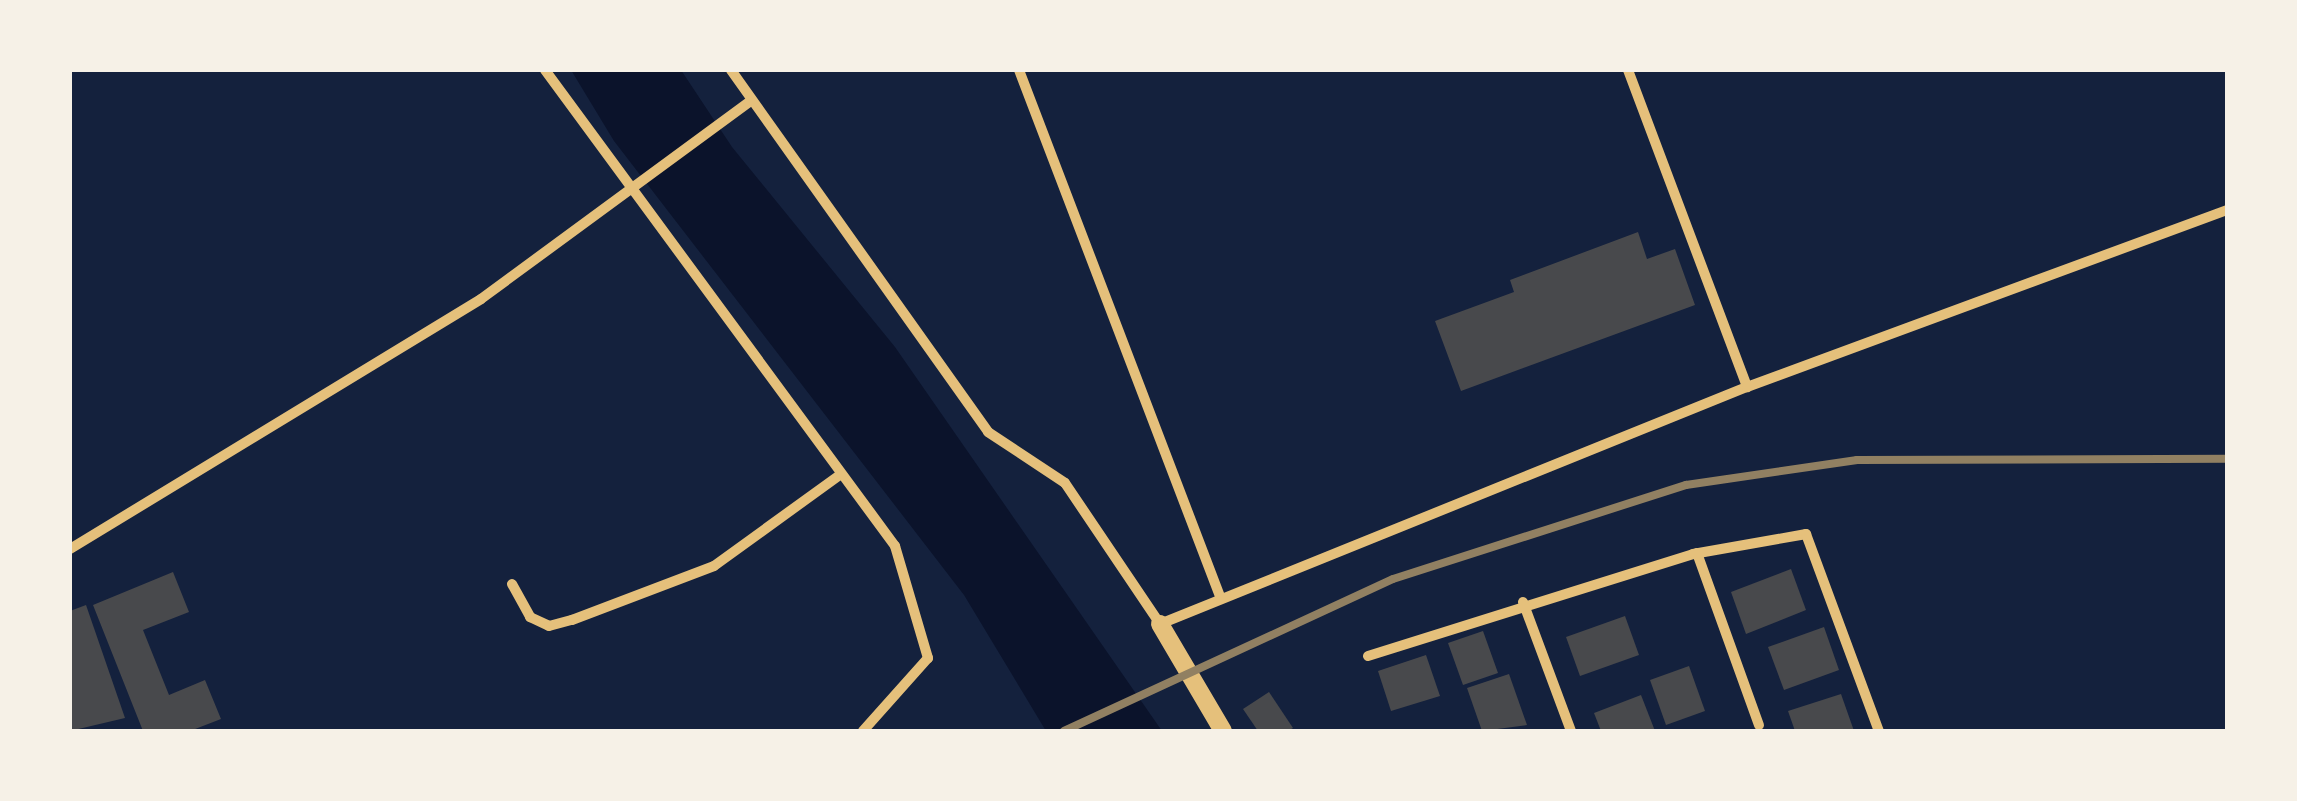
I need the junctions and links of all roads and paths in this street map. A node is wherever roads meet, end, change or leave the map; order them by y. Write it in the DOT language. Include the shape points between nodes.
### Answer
graph roads {
  1 [pos="545,70"];
  2 [pos="731,70"];
  3 [pos="1020,70"];
  4 [pos="1628,70"];
  5 [pos="749,102"];
  6 [pos="630,196"];
  7 [pos="2227,210"];
  8 [pos="1746,387"];
  9 [pos="840,474"];
  10 [pos="70,549"];
  11 [pos="1697,554"];
  12 [pos="512,584"];
  13 [pos="1221,599"];
  14 [pos="1523,602"];
  15 [pos="1160,624"];
  16 [pos="1368,656"];
  17 [pos="1759,724"];
  18 [pos="863,731"];
  19 [pos="1222,731"];
  20 [pos="1571,731"];
  21 [pos="1879,731"];
  1 -- 6 [label="street"];
  2 -- 5 [label="street"];
  3 -- 13 [label="street"];
  4 -- 8 [label="street"];
  5 -- 6 [label="street"];
  5 -- 15 [label="street" via="988,432 1064,483"];
  6 -- 9 [label="street"];
  6 -- 10 [label="street" via="348,383"];
  7 -- 8 [label="street"];
  8 -- 13 [label="street"];
  9 -- 12 [label="street" via="714,566 572,620 549,626 530,617"];
  9 -- 18 [label="street" via="894,546 928,658"];
  11 -- 14 [label="street"];
  11 -- 17 [label="street"];
  11 -- 21 [label="street" via="1806,534"];
  13 -- 15 [label="street"];
  14 -- 16 [label="street"];
  14 -- 20 [label="street"];
  15 -- 19 [label="street"];
}
